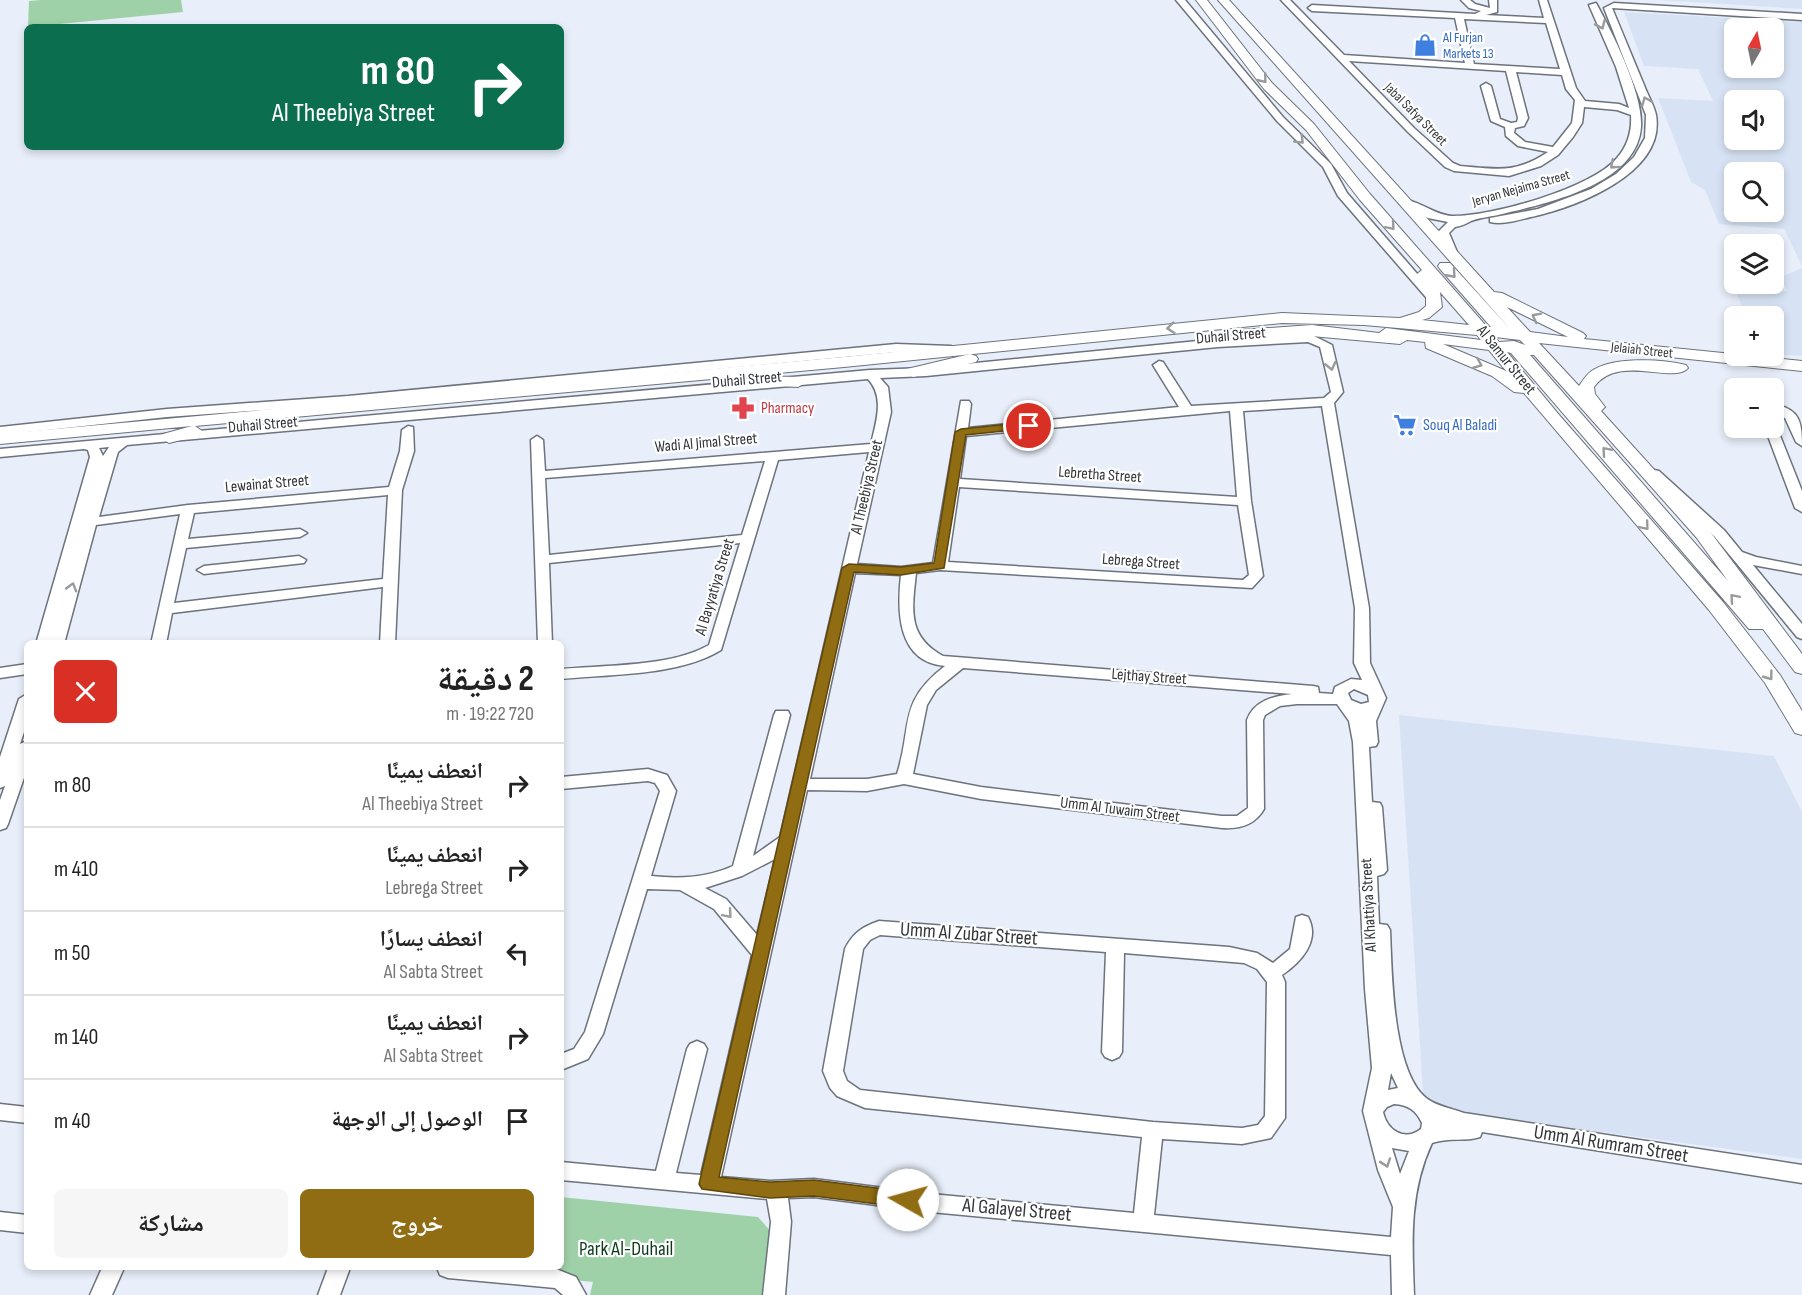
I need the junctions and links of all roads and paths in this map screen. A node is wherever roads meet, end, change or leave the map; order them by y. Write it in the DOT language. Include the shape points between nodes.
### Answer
graph roads {
  1 [pos="1180,0"];
  2 [pos="1201,0"];
  3 [pos="1223,0"];
  4 [pos="1285,0"];
  5 [pos="1465,0"];
  6 [pos="1493,0"];
  7 [pos="1543,0"];
  8 [pos="1360,1"];
  9 [pos="1373,1"];
  10 [pos="1591,2"];
  11 [pos="1612,4"];
  12 [pos="1312,8"];
  13 [pos="1492,10"];
  14 [pos="1368,11"];
  15 [pos="1802,15"];
  16 [pos="1459,16"];
  17 [pos="1194,17"];
  18 [pos="1473,17"];
  19 [pos="1550,21"];
  20 [pos="1245,56"];
  21 [pos="1342,58"];
  22 [pos="1470,64"];
  23 [pos="1509,67"];
  24 [pos="1565,72"];
  25 [pos="1486,86"];
  26 [pos="1630,95"];
  27 [pos="1580,101"];
  28 [pos="1636,114"];
  29 [pos="1510,126"];
  30 [pos="1310,127"];
  31 [pos="1556,152"];
  32 [pos="1337,184"];
  33 [pos="1365,197"];
  34 [pos="1401,201"];
  35 [pos="1570,202"];
  36 [pos="1528,204"];
  37 [pos="1451,254"];
  38 [pos="1422,262"];
  39 [pos="1482,287"];
  40 [pos="1435,301"];
  41 [pos="1397,321"];
  42 [pos="1298,331"];
  43 [pos="1207,338"];
  44 [pos="1511,341"];
  45 [pos="1609,347"];
  46 [pos="954,350"];
  47 [pos="970,359"];
  48 [pos="1159,365"];
  49 [pos="1802,366"];
  50 [pos="1680,368"];
  51 [pos="913,372"];
  52 [pos="1802,373"];
  53 [pos="881,378"];
  54 [pos="1802,379"];
  55 [pos="739,380"];
  56 [pos="798,382"];
  57 [pos="1539,401"];
  58 [pos="1328,402"];
  59 [pos="965,404"];
  60 [pos="1236,406"];
  61 [pos="235,408"];
  62 [pos="1187,410"];
  63 [pos="1784,410"];
  64 [pos="177,423"];
  65 [pos="408,430"];
  66 [pos="0,431"];
  67 [pos="194,431"];
  68 [pos="961,432"];
  69 [pos="169,438"];
  70 [pos="1775,438"];
  71 [pos="0,439"];
  72 [pos="537,440"];
  73 [pos="124,441"];
  74 [pos="1802,442"];
  75 [pos="84,445"];
  76 [pos="0,448"];
  77 [pos="876,448"];
  78 [pos="0,453"];
  79 [pos="773,455"];
  80 [pos="1639,462"];
  81 [pos="539,475"];
  82 [pos="953,483"];
  83 [pos="395,490"];
  84 [pos="1244,501"];
  85 [pos="1802,508"];
  86 [pos="188,509"];
  87 [pos="86,519"];
  88 [pos="300,533"];
  89 [pos="267,536"];
  90 [pos="749,538"];
  91 [pos="180,545"];
  92 [pos="1736,554"];
  93 [pos="299,560"];
  94 [pos="541,560"];
  95 [pos="263,564"];
  96 [pos="940,566"];
  97 [pos="849,568"];
  98 [pos="204,570"];
  99 [pos="909,571"];
  100 [pos="1802,571"];
  101 [pos="391,582"];
  102 [pos="1766,590"];
  103 [pos="165,609"];
  104 [pos="1802,634"];
  105 [pos="44,640"];
  106 [pos="57,640"];
  107 [pos="159,640"];
  108 [pos="387,640"];
  109 [pos="545,640"];
  110 [pos="1362,663"];
  111 [pos="958,664"];
  112 [pos="24,669"];
  113 [pos="1802,670"];
  114 [pos="0,673"];
  115 [pos="564,674"];
  116 [pos="24,678"];
  117 [pos="0,680"];
  118 [pos="1344,696"];
  119 [pos="1373,699"];
  120 [pos="24,710"];
  121 [pos="782,715"];
  122 [pos="1802,728"];
  123 [pos="24,750"];
  124 [pos="7,773"];
  125 [pos="904,778"];
  126 [pos="564,783"];
  127 [pos="799,784"];
  128 [pos="0,824"];
  129 [pos="786,841"];
  130 [pos="741,869"];
  131 [pos="640,882"];
  132 [pos="686,886"];
  133 [pos="1302,922"];
  134 [pos="1115,945"];
  135 [pos="761,953"];
  136 [pos="1272,973"];
  137 [pos="697,1049"];
  138 [pos="1112,1052"];
  139 [pos="564,1061"];
  140 [pos="1419,1103"];
  141 [pos="0,1112"];
  142 [pos="1375,1114"];
  143 [pos="24,1115"];
  144 [pos="1153,1130"];
  145 [pos="1426,1138"];
  146 [pos="564,1171"];
  147 [pos="1802,1173"];
  148 [pos="664,1180"];
  149 [pos="709,1184"];
  150 [pos="1802,1184"];
  151 [pos="776,1190"];
  152 [pos="1401,1202"];
  153 [pos="0,1221"];
  154 [pos="1143,1221"];
  155 [pos="24,1224"];
  156 [pos="1402,1247"];
  157 [pos="112,1270"];
  158 [pos="338,1270"];
  159 [pos="466,1270"];
  160 [pos="101,1295"];
  161 [pos="329,1295"];
  162 [pos="575,1295"];
  163 [pos="774,1295"];
  164 [pos="1403,1295"];
  1 -- 17 [label="street"];
  2 -- 20 [label="main road, Al Samur Street"];
  3 -- 34 [label="main road, Al Samur Street"];
  4 -- 21 [label="street, Jabal Safya Street"];
  5 -- 13 [label="street" via="1472,6"];
  6 -- 13 [label="street"];
  7 -- 19 [label="street"];
  8 -- 9 [label="street"];
  8 -- 14 [label="street"];
  10 -- 11 [label="street"];
  10 -- 26 [label="street, Jeryan Nejaima Street, one-way"];
  11 -- 15 [label="street"];
  35 -- 11 [label="street, Jeryan Nejaima Street, one-way" via="1612,181 1641,153 1652,132 1650,110"];
  12 -- 14 [label="street"];
  13 -- 18 [label="street"];
  14 -- 16 [label="street"];
  16 -- 18 [label="street"];
  16 -- 22 [label="street"];
  17 -- 20 [label="main road" via="1217,26"];
  17 -- 32 [label="street, one-way" via="1280,119 1327,166"];
  18 -- 19 [label="street"];
  19 -- 24 [label="street"];
  20 -- 30 [label="main road, Al Samur Street, one-way" via="1268,86"];
  21 -- 22 [label="street"];
  21 -- 31 [label="street, Jabal Safya Street" via="1411,130 1454,168 1513,173"];
  22 -- 23 [label="street"];
  23 -- 24 [label="street"];
  23 -- 29 [label="street" via="1523,118 1521,124"];
  24 -- 27 [label="street"];
  25 -- 29 [label="street" via="1496,121"];
  26 -- 27 [label="street" via="1615,101"];
  26 -- 28 [label="street, Jeryan Nejaima Street"];
  27 -- 28 [label="street"];
  27 -- 31 [label="street, Jabal Safya Street" via="1573,131"];
  28 -- 36 [label="street, Jeryan Nejaima Street, one-way" via="1631,144 1606,172 1572,191"];
  29 -- 31 [label="street" via="1509,134 1518,142"];
  30 -- 33 [label="main road, Al Samur Street"];
  30 -- 44 [label="main road, one-way" via="1349,158"];
  32 -- 33 [label="main road"];
  32 -- 40 [label="street" via="1348,202"];
  33 -- 38 [label="main road, Al Samur Street, one-way"];
  34 -- 36 [label="street, Jeryan Nejaima Street" via="1428,215 1452,219"];
  34 -- 37 [label="main road, Al Samur Street"];
  35 -- 36 [label="street" via="1533,212 1524,209"];
  35 -- 37 [label="street, Jeryan Nejaima Street" via="1532,216 1452,225 1443,235 1452,248"];
  37 -- 39 [label="main road, Al Samur Street"];
  38 -- 40 [label="main road"];
  38 -- 44 [label="main road, Al Samur Street"];
  39 -- 44 [label="main road, Al Samur Street"];
  45 -- 39 [label="main road, one-way" via="1538,318"];
  40 -- 41 [label="main road" via="1432,310 1424,315"];
  41 -- 44 [label="main road, Duhail Street"];
  41 -- 46 [label="main road, Duhail Street, one-way" via="1282,318"];
  42 -- 43 [label="main road, Duhail Street"];
  42 -- 44 [label="main road, Duhail Street"];
  42 -- 57 [label="main road, one-way" via="1421,342 1498,373"];
  43 -- 44 [label="main road" via="1236,328 1317,324 1404,327"];
  43 -- 47 [label="main road, Duhail Street"];
  44 -- 45 [label="main road, Jelaiah Street"];
  44 -- 50 [label="main road, Jelaiah Street"];
  44 -- 52 [label="main road"];
  44 -- 57 [label="main road, Al Samur Street"];
  44 -- 80 [label="main road, Al Samur Street"];
  113 -- 44 [label="main road, one-way" via="1769,640"];
  45 -- 49 [label="main road, Jelaiah Street"];
  46 -- 61 [label="street, Duhail Street" via="896,348"];
  46 -- 64 [label="main road, Duhail Street"];
  47 -- 51 [label="main road"];
  47 -- 55 [label="main road, Duhail Street"];
  48 -- 62 [label="street"];
  50 -- 54 [label="main road, Jelaiah Street"];
  50 -- 80 [label="main road" via="1613,368 1587,384 1587,395"];
  51 -- 53 [label="street, Duhail Street"];
  51 -- 58 [label="street, Duhail Street, one-way" via="1310,338 1326,345 1337,392"];
  53 -- 56 [label="street, Duhail Street"];
  53 -- 77 [label="street, Al Theebiya Street" via="885,409"];
  55 -- 56 [label="main road"];
  55 -- 67 [label="main road, Duhail Street"];
  56 -- 69 [label="street, Duhail Street"];
  57 -- 122 [label="main road, Al Samur Street, one-way" via="1716,606 1773,680"];
  58 -- 60 [label="street"];
  58 -- 110 [label="street, Al Khattiya Street" via="1362,608"];
  59 -- 68 [label="street"];
  60 -- 62 [label="street"];
  60 -- 84 [label="street, Lebrega Street"];
  61 -- 64 [label="main road"];
  61 -- 66 [label="street, Duhail Street"];
  62 -- 68 [label="street"];
  63 -- 74 [label="street" via="1792,417"];
  64 -- 71 [label="main road, Duhail Street"];
  65 -- 83 [label="street" via="407,451"];
  67 -- 69 [label="main road"];
  67 -- 76 [label="main road, Duhail Street"];
  68 -- 82 [label="street"];
  69 -- 73 [label="street, Duhail Street"];
  70 -- 85 [label="street"];
  72 -- 81 [label="street"];
  73 -- 75 [label="street, Duhail Street"];
  73 -- 87 [label="street" via="111,453"];
  75 -- 78 [label="street, Duhail Street"];
  75 -- 87 [label="street" via="97,454"];
  77 -- 79 [label="street, Wadi Al Jimal Street"];
  77 -- 97 [label="street, Al Theebiya Street"];
  79 -- 81 [label="street, Wadi Al Jimal Street"];
  79 -- 90 [label="street, Al Bayyatiya Street"];
  80 -- 92 [label="street, Al Samur Street" via="1704,518"];
  80 -- 113 [label="main road, Al Samur Street" via="1702,533"];
  81 -- 94 [label="street"];
  82 -- 84 [label="street, Lebretha Street"];
  82 -- 96 [label="street"];
  83 -- 86 [label="street, Lewainat Street"];
  83 -- 101 [label="street"];
  84 -- 96 [label="street, Lebrega Street" via="1256,576 1247,585"];
  86 -- 87 [label="street, Lewainat Street"];
  86 -- 91 [label="street"];
  87 -- 105 [label="street"];
  106 -- 87 [label="street, one-way"];
  88 -- 89 [label="street"];
  89 -- 91 [label="street"];
  89 -- 95 [label="street"];
  90 -- 94 [label="street"];
  90 -- 115 [label="street, Al Bayyatiya Street" via="722,633 711,652 690,660"];
  91 -- 103 [label="street"];
  92 -- 100 [label="street"];
  92 -- 102 [label="street, Al Samur Street"];
  93 -- 95 [label="street"];
  94 -- 109 [label="street"];
  95 -- 98 [label="street"];
  96 -- 99 [label="street, Lebrega Street"];
  97 -- 99 [label="street, Lebrega Street"];
  97 -- 127 [label="street, Al Theebiya Street"];
  99 -- 111 [label="street, Lejthay Street" via="904,617 909,634 935,658"];
  100 -- 102 [label="street" via="1767,578"];
  101 -- 103 [label="street"];
  101 -- 108 [label="street"];
  102 -- 104 [label="street, Al Samur Street"];
  103 -- 107 [label="street"];
  110 -- 118 [label="street"];
  110 -- 119 [label="street, Al Khattiya Street"];
  111 -- 118 [label="street, Lejthay Street"];
  111 -- 125 [label="street" via="928,689 920,703"];
  112 -- 114 [label="street"];
  116 -- 117 [label="street"];
  118 -- 119 [label="street" via="1360,709"];
  118 -- 119 [label="street" via="1357,684"];
  118 -- 125 [label="street, Umm Al Tuwaim Street" via="1294,700 1258,712 1256,808 1240,821 981,793"];
  118 -- 142 [label="street, Al Khattiya Street" via="1357,721 1361,742 1382,1068"];
  119 -- 140 [label="street, Al Khattiya Street" via="1368,721 1387,1008 1398,1068"];
  120 -- 124 [label="street"];
  121 -- 130 [label="street"];
  123 -- 124 [label="street"];
  124 -- 128 [label="street"];
  125 -- 127 [label="street, Umm Al Tuwaim Street" via="867,785"];
  126 -- 131 [label="street" via="639,775 654,776 665,783 667,798"];
  127 -- 129 [label="street, Al Theebiya Street"];
  129 -- 130 [label="street"];
  129 -- 135 [label="street, Al Theebiya Street"];
  130 -- 132 [label="street" via="708,883"];
  131 -- 132 [label="street"];
  131 -- 139 [label="street" via="594,1034 581,1054"];
  132 -- 135 [label="street, one-way" via="720,904"];
  133 -- 136 [label="street" via="1302,948"];
  134 -- 136 [label="street, Umm Al Zubar Street" via="1242,955"];
  134 -- 138 [label="street"];
  134 -- 144 [label="street, Umm Al Zubar Street" via="892,928 867,932 854,950 834,1080 843,1091 865,1100"];
  135 -- 149 [label="street, Al Theebiya Street"];
  136 -- 144 [label="street, Umm Al Zubar Street" via="1277,992 1275,1118 1271,1126 1253,1136"];
  137 -- 148 [label="street"];
  140 -- 142 [label="street" via="1393,1096"];
  140 -- 145 [label="street" via="1431,1118"];
  140 -- 147 [label="street, Umm Al Rumram Street" via="1464,1121"];
  141 -- 143 [label="street"];
  142 -- 145 [label="street" via="1380,1131 1397,1142 1416,1143"];
  142 -- 152 [label="street, Al Khattiya Street, one-way" via="1388,1170"];
  144 -- 154 [label="street"];
  145 -- 150 [label="street, Umm Al Rumram Street" via="1447,1130 1467,1130"];
  145 -- 152 [label="street, Al Khattiya Street" via="1412,1163"];
  146 -- 148 [label="street, Al Galayel Street"];
  148 -- 149 [label="street, Al Galayel Street"];
  149 -- 151 [label="street, Al Galayel Street"];
  151 -- 154 [label="street, Al Galayel Street" via="814,1188 932,1203"];
  151 -- 163 [label="street" via="781,1222"];
  152 -- 156 [label="street, Al Khattiya Street"];
  153 -- 155 [label="street"];
  154 -- 156 [label="street, Al Galayel Street"];
  156 -- 164 [label="street, Al Khattiya Street"];
  157 -- 160 [label="street"];
  158 -- 161 [label="street"];
  159 -- 162 [label="street" via="562,1281 573,1288"];
}
